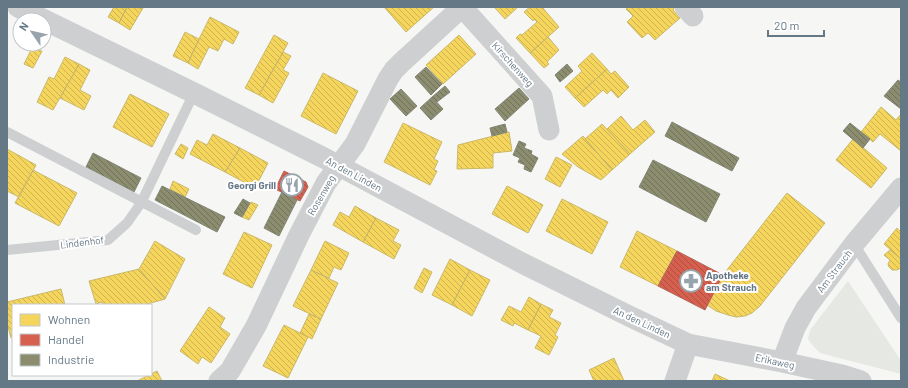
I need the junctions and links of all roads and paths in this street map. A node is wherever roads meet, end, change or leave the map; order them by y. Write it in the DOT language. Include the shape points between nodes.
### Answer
graph roads {
  1 [pos="18,7"];
  2 [pos="469,9"];
  3 [pos="194,93"];
  4 [pos="548,130"];
  5 [pos="7,132"];
  6 [pos="339,166"];
  7 [pos="901,188"];
  8 [pos="141,202"];
  9 [pos="196,230"];
  10 [pos="854,244"];
  11 [pos="7,250"];
  12 [pos="901,318"];
  13 [pos="688,344"];
  14 [pos="782,362"];
  15 [pos="219,381"];
  16 [pos="675,381"];
  17 [pos="861,381"];
  1 -- 3 [label="street, An den Linden"];
  2 -- 4 [label="street, Kirschenweg" via="542,96"];
  2 -- 6 [label="street, Rosenweg" via="394,70 355,144"];
  3 -- 6 [label="street, An den Linden"];
  3 -- 8 [label="lane, Lindenhof"];
  5 -- 8 [label="lane"];
  6 -- 13 [label="street, An den Linden" via="522,263"];
  6 -- 15 [label="street, Rosenweg" via="326,183 299,235 256,326 230,371"];
  7 -- 10 [label="street, Am Strauch"];
  8 -- 9 [label="lane"];
  8 -- 11 [label="lane, Lindenhof" via="126,223 108,240"];
  10 -- 12 [label="lane"];
  10 -- 14 [label="street, Am Strauch" via="806,308"];
  13 -- 14 [label="street, Erikaweg"];
  13 -- 16 [label="street"];
  14 -- 17 [label="street, Erikaweg"];
}
